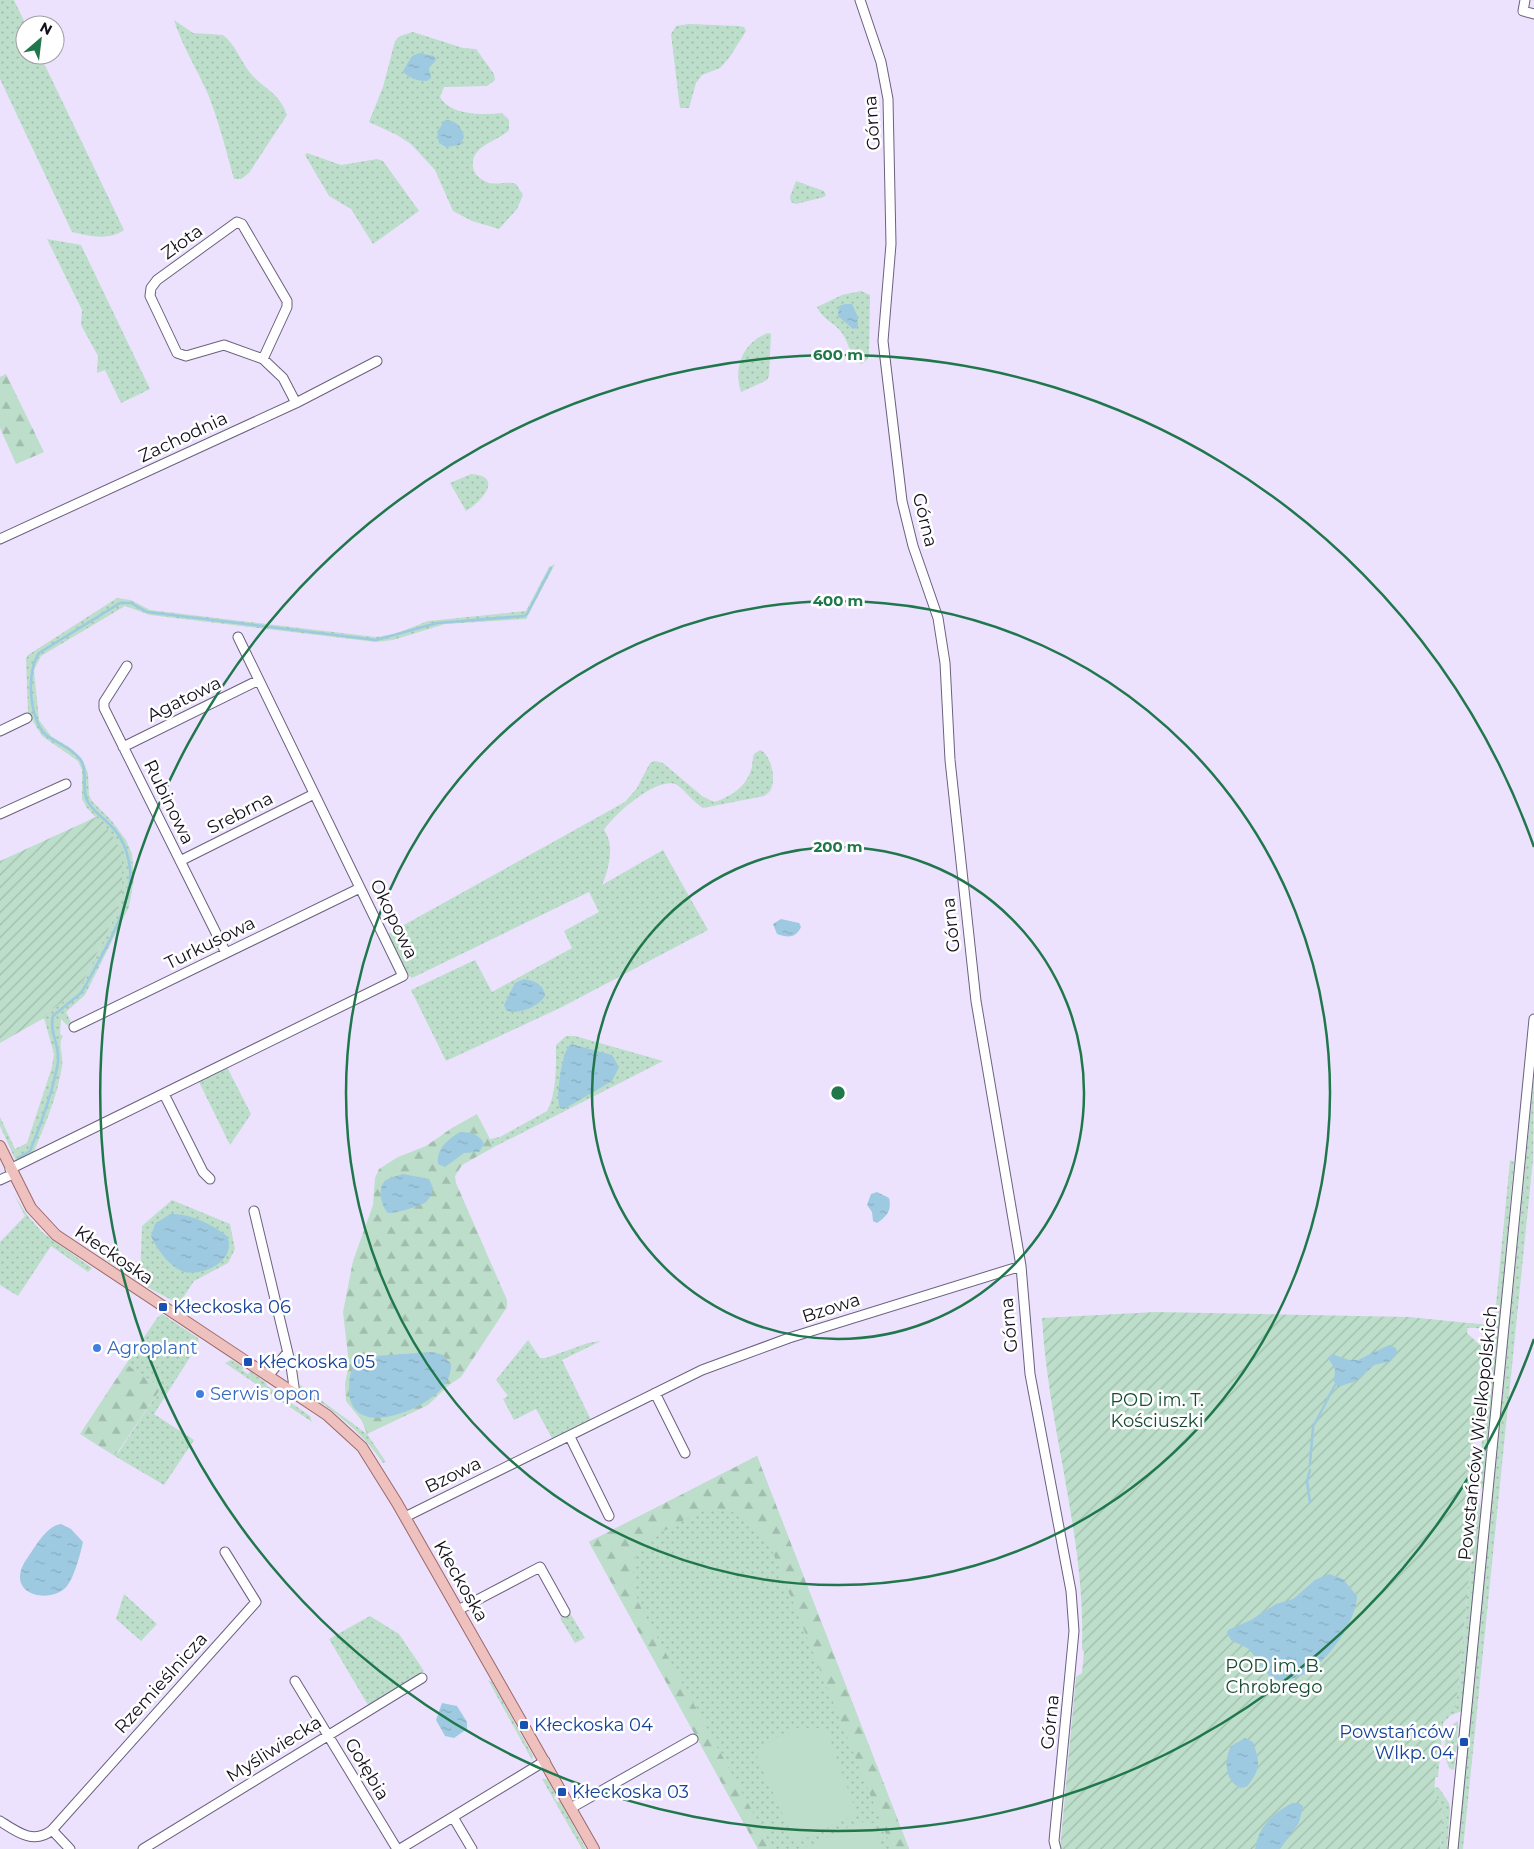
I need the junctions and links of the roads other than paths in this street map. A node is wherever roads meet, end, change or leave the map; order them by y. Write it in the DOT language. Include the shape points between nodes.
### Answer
graph roads {
  1 [pos="860,0"];
  2 [pos="1525,0"];
  3 [pos="1534,14"];
  4 [pos="263,359"];
  5 [pos="377,361"];
  6 [pos="296,403"];
  7 [pos="0,539"];
  8 [pos="238,637"];
  9 [pos="127,666"];
  10 [pos="259,680"];
  11 [pos="27,718"];
  12 [pos="0,730"];
  13 [pos="123,747"];
  14 [pos="66,784"];
  15 [pos="314,794"];
  16 [pos="0,814"];
  17 [pos="180,861"];
  18 [pos="360,888"];
  19 [pos="226,953"];
  20 [pos="1534,1019"];
  21 [pos="74,1027"];
  22 [pos="164,1094"];
  23 [pos="0,1146"];
  24 [pos="12,1172"];
  25 [pos="210,1179"];
  26 [pos="0,1180"];
  27 [pos="254,1211"];
  28 [pos="1021,1266"];
  29 [pos="287,1353"];
  30 [pos="268,1376"];
  31 [pos="295,1394"];
  32 [pos="655,1394"];
  33 [pos="570,1437"];
  34 [pos="685,1453"];
  35 [pos="609,1516"];
  36 [pos="406,1517"];
  37 [pos="226,1552"];
  38 [pos="458,1610"];
  39 [pos="565,1612"];
  40 [pos="422,1678"];
  41 [pos="295,1681"];
  42 [pos="328,1735"];
  43 [pos="693,1739"];
  44 [pos="545,1761"];
  45 [pos="571,1808"];
  46 [pos="453,1817"];
  47 [pos="0,1821"];
  48 [pos="52,1830"];
  49 [pos="70,1849"];
  50 [pos="143,1849"];
  51 [pos="398,1849"];
  52 [pos="472,1849"];
  53 [pos="594,1849"];
  54 [pos="1056,1849"];
  55 [pos="1453,1849"];
  1 -- 28 [label="street, Górna" via="881,62 888,99 891,244 883,341 900,482 907,524 938,618 945,663 950,760 976,1001"];
  2 -- 3 [label="street" via="1523,11"];
  4 -- 4 [label="street, Złota" via="224,344 186,356 179,354 150,296 157,280 237,222 242,224 287,301 288,307"];
  4 -- 6 [label="street, Złota" via="284,378"];
  5 -- 6 [label="street, Zachodnia"];
  6 -- 7 [label="street, Zachodnia"];
  8 -- 10 [label="street, Okopowa"];
  9 -- 13 [label="street, Rubinowa" via="104,702"];
  10 -- 13 [label="street, Agatowa"];
  10 -- 15 [label="street, Okopowa"];
  11 -- 12 [label="street"];
  13 -- 17 [label="street, Rubinowa"];
  14 -- 16 [label="street"];
  15 -- 17 [label="street, Srebrna"];
  15 -- 18 [label="street, Okopowa"];
  17 -- 19 [label="street, Rubinowa"];
  18 -- 19 [label="street, Turkusowa"];
  18 -- 22 [label="street, Okopowa" via="403,976"];
  19 -- 21 [label="street, Turkusowa"];
  20 -- 55 [label="street, Powstańców Wielkopolskich"];
  22 -- 24 [label="street, Okopowa"];
  22 -- 25 [label="street" via="203,1172"];
  23 -- 24 [label="main road, Kłeckoska"];
  24 -- 26 [label="street, Okopowa"];
  24 -- 30 [label="main road, Kłeckoska" via="31,1208 56,1235"];
  27 -- 29 [label="street"];
  28 -- 32 [label="street, Bzowa" via="789,1338 702,1370"];
  28 -- 54 [label="street, Górna" via="1030,1374 1068,1566 1074,1631 1054,1841"];
  29 -- 30 [label="street"];
  29 -- 31 [label="street"];
  30 -- 31 [label="main road, Kłeckoska"];
  31 -- 36 [label="main road, Kłeckoska" via="327,1415 357,1442"];
  32 -- 33 [label="street, Bzowa"];
  32 -- 34 [label="street"];
  33 -- 35 [label="street"];
  33 -- 36 [label="street, Bzowa"];
  36 -- 38 [label="main road, Kłeckoska"];
  37 -- 48 [label="street, Rzemieślnicza" via="256,1602"];
  38 -- 39 [label="street" via="540,1567"];
  38 -- 44 [label="main road, Kłeckoska"];
  40 -- 42 [label="street, Myśliwiecka"];
  41 -- 42 [label="street, Gołębia"];
  42 -- 50 [label="street, Myśliwiecka"];
  42 -- 51 [label="street, Gołębia"];
  43 -- 45 [label="street"];
  44 -- 45 [label="main road, Kłeckoska"];
  44 -- 46 [label="street"];
  45 -- 53 [label="main road, Kłeckoska"];
  46 -- 51 [label="street"];
  46 -- 52 [label="street"];
  47 -- 48 [label="street" via="31,1838 41,1837"];
  48 -- 49 [label="street"];
}
